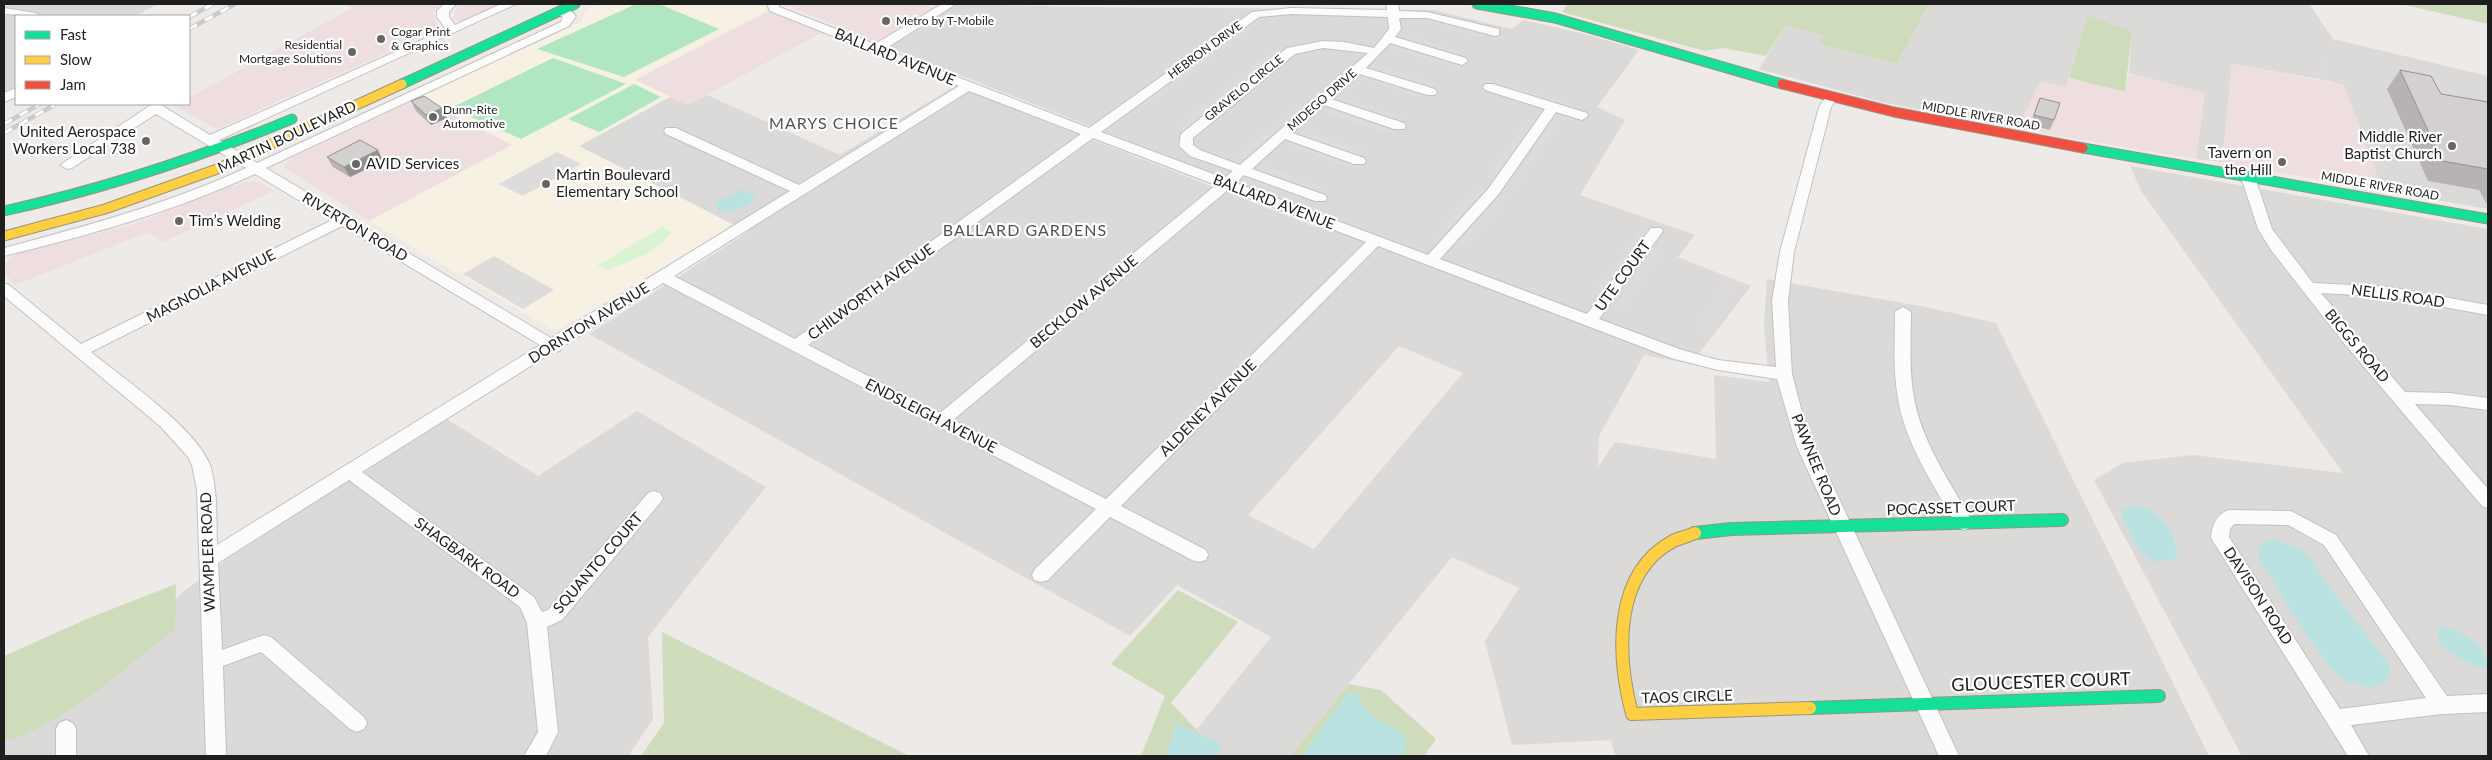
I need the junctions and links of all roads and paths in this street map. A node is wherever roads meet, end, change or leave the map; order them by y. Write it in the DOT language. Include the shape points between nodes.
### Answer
graph roads {
  1 [pos="39,4"];
  2 [pos="450,4"];
  3 [pos="510,4"];
  4 [pos="773,4"];
  5 [pos="950,4"];
  6 [pos="1477,4"];
  7 [pos="1392,8"];
  8 [pos="4,10"];
  9 [pos="568,10"];
  10 [pos="20,13"];
  11 [pos="31,15"];
  12 [pos="453,30"];
  13 [pos="1495,32"];
  14 [pos="1390,39"];
  15 [pos="876,49"];
  16 [pos="1377,52"];
  17 [pos="1462,61"];
  18 [pos="1358,69"];
  19 [pos="968,86"];
  20 [pos="1489,87"];
  21 [pos="1432,92"];
  22 [pos="1831,98"];
  23 [pos="1322,100"];
  24 [pos="1553,107"];
  25 [pos="307,112"];
  26 [pos="1582,116"];
  27 [pos="1399,126"];
  28 [pos="670,131"];
  29 [pos="1092,134"];
  30 [pos="1283,134"];
  31 [pos="209,140"];
  32 [pos="224,148"];
  33 [pos="241,159"];
  34 [pos="1360,161"];
  35 [pos="68,165"];
  36 [pos="258,169"];
  37 [pos="1242,170"];
  38 [pos="2248,177"];
  39 [pos="1226,184"];
  40 [pos="801,191"];
  41 [pos="1320,198"];
  42 [pos="4,211"];
  43 [pos="2488,219"];
  44 [pos="342,220"];
  45 [pos="1656,230"];
  46 [pos="4,236"];
  47 [pos="1376,240"];
  48 [pos="4,252"];
  49 [pos="1431,261"];
  50 [pos="663,277"];
  51 [pos="2308,287"];
  52 [pos="4,288"];
  53 [pos="2488,310"];
  54 [pos="1903,312"];
  55 [pos="1590,321"];
  56 [pos="796,346"];
  57 [pos="554,347"];
  58 [pos="80,351"];
  59 [pos="1784,374"];
  60 [pos="2401,398"];
  61 [pos="2488,404"];
  62 [pos="941,421"];
  63 [pos="350,472"];
  64 [pos="654,498"];
  65 [pos="2488,502"];
  66 [pos="1108,508"];
  67 [pos="2062,520"];
  68 [pos="1964,523"];
  69 [pos="1841,526"];
  70 [pos="1198,555"];
  71 [pos="209,560"];
  72 [pos="1041,575"];
  73 [pos="537,623"];
  74 [pos="212,662"];
  75 [pos="2159,696"];
  76 [pos="1924,703"];
  77 [pos="2488,703"];
  78 [pos="2442,705"];
  79 [pos="2337,718"];
  80 [pos="357,723"];
  81 [pos="66,729"];
  82 [pos="66,756"];
  83 [pos="216,756"];
  84 [pos="534,756"];
  85 [pos="1948,756"];
  86 [pos="2360,756"];
  1 -- 10 [label="street"];
  2 -- 12 [label="street" via="443,17"];
  3 -- 12 [label="street, MARTIN BOULEVARD"];
  4 -- 15 [label="street, BALLARD AVENUE" via="774,9"];
  5 -- 15 [label="street"];
  6 -- 22 [label="street, MIDDLE RIVER ROAD" via="1555,18"];
  7 -- 13 [label="street" via="1435,15"];
  7 -- 14 [label="street" via="1395,29"];
  7 -- 29 [label="street, HEBRON DRIVE" via="1256,14"];
  8 -- 10 [label="street"];
  9 -- 33 [label="street, MARTIN BOULEVARD"];
  9 -- 36 [label="street, MARTIN BOULEVARD" via="565,24"];
  10 -- 11 [label="street"];
  12 -- 31 [label="street, MARTIN BOULEVARD"];
  14 -- 16 [label="street, MIDEGO DRIVE"];
  14 -- 17 [label="street"];
  15 -- 19 [label="street, BALLARD AVENUE"];
  16 -- 18 [label="street, MIDEGO DRIVE"];
  16 -- 37 [label="street, GRAVELO CIRCLE" via="1332,44 1312,44 1291,51 1186,137 1184,142 1188,149"];
  18 -- 21 [label="street"];
  18 -- 23 [label="street, MIDEGO DRIVE"];
  19 -- 29 [label="street, BALLARD AVENUE"];
  19 -- 40 [label="street, DORNTON AVENUE"];
  20 -- 24 [label="street"];
  22 -- 38 [label="street, MIDDLE RIVER ROAD" via="1963,128"];
  22 -- 59 [label="street, PAWNEE ROAD" via="1825,107 1782,278 1780,327"];
  23 -- 27 [label="street"];
  23 -- 30 [label="street, MIDEGO DRIVE"];
  24 -- 26 [label="street"];
  24 -- 49 [label="street" via="1493,192"];
  25 -- 32 [label="street, MARTIN BOULEVARD"];
  28 -- 40 [label="street"];
  29 -- 39 [label="street, BALLARD AVENUE"];
  29 -- 56 [label="street, CHILWORTH AVENUE"];
  30 -- 34 [label="street"];
  30 -- 37 [label="street, MIDEGO DRIVE"];
  31 -- 32 [label="street, RIVERTON ROAD"];
  31 -- 35 [label="street, RIVERTON ROAD" via="156,108"];
  32 -- 33 [label="street, RIVERTON ROAD"];
  32 -- 42 [label="street, MARTIN BOULEVARD" via="118,184"];
  33 -- 36 [label="street, RIVERTON ROAD"];
  33 -- 46 [label="street, MARTIN BOULEVARD" via="149,195"];
  36 -- 44 [label="street, RIVERTON ROAD"];
  36 -- 48 [label="street, MARTIN BOULEVARD" via="118,222"];
  37 -- 39 [label="street, MIDEGO DRIVE"];
  37 -- 41 [label="street"];
  38 -- 43 [label="street, MIDDLE RIVER ROAD"];
  38 -- 51 [label="street, BIGGS ROAD" via="2265,229"];
  39 -- 47 [label="street, BALLARD AVENUE"];
  39 -- 62 [label="street, BECKLOW AVENUE"];
  40 -- 50 [label="street, DORNTON AVENUE"];
  44 -- 57 [label="street, RIVERTON ROAD"];
  44 -- 58 [label="street, MAGNOLIA AVENUE"];
  45 -- 55 [label="street, UTE COURT"];
  47 -- 49 [label="street, BALLARD AVENUE"];
  47 -- 66 [label="street, ALDENEY AVENUE"];
  49 -- 55 [label="street, BALLARD AVENUE"];
  50 -- 56 [label="street, ENDSLEIGH AVENUE"];
  50 -- 57 [label="street, DORNTON AVENUE"];
  51 -- 53 [label="street, NELLIS ROAD" via="2389,292"];
  51 -- 60 [label="street, BIGGS ROAD"];
  52 -- 58 [label="street, WAMPLER ROAD"];
  54 -- 68 [label="street" via="1904,374 1909,412 1924,451"];
  55 -- 59 [label="street, BALLARD AVENUE" via="1695,360"];
  56 -- 62 [label="street, ENDSLEIGH AVENUE"];
  57 -- 63 [label="street, DORNTON AVENUE"];
  58 -- 71 [label="street, WAMPLER ROAD" via="166,422 195,453 206,490"];
  59 -- 69 [label="street, PAWNEE ROAD" via="1806,447"];
  60 -- 61 [label="street"];
  60 -- 65 [label="street, BIGGS ROAD"];
  62 -- 66 [label="street, ENDSLEIGH AVENUE"];
  63 -- 71 [label="street, DORNTON AVENUE"];
  63 -- 73 [label="street, SHAGBARK ROAD" via="527,602"];
  64 -- 73 [label="street, SQUANTO COURT" via="555,614"];
  66 -- 70 [label="street, ENDSLEIGH AVENUE"];
  66 -- 72 [label="street, ALDENEY AVENUE"];
  67 -- 68 [label="street, POCASSET COURT"];
  68 -- 69 [label="street, POCASSET COURT"];
  69 -- 76 [label="street, PAWNEE ROAD"];
  69 -- 76 [label="street, TAOS CIRCLE" via="1714,530 1682,537 1656,552 1637,575 1625,617 1623,677 1632,714"];
  71 -- 74 [label="street, WAMPLER ROAD"];
  73 -- 84 [label="street, SHAGBARK ROAD" via="548,732"];
  74 -- 80 [label="street" via="264,643"];
  74 -- 83 [label="street, WAMPLER ROAD"];
  75 -- 76 [label="street, GLOUCESTER COURT"];
  76 -- 85 [label="street, PAWNEE ROAD"];
  77 -- 78 [label="street"];
  78 -- 79 [label="street"];
  78 -- 79 [label="street, DAVISON ROAD" via="2330,540 2291,518 2229,517 2221,527 2220,538"];
  79 -- 86 [label="street, DAVISON ROAD"];
  81 -- 82 [label="street"];
}
